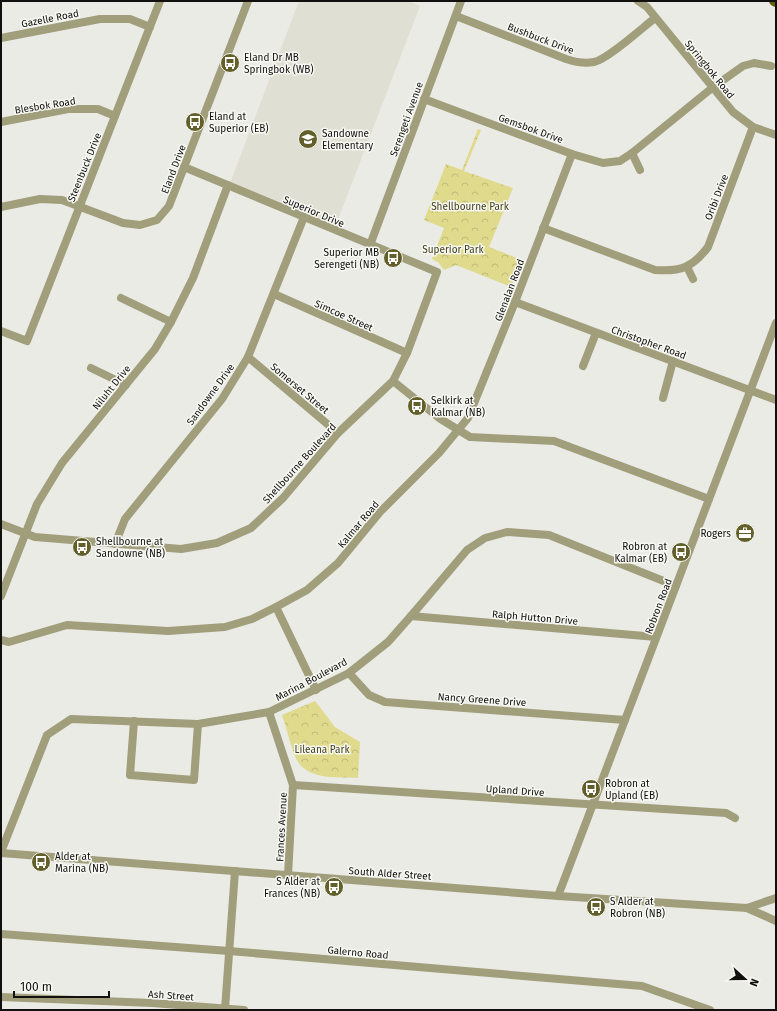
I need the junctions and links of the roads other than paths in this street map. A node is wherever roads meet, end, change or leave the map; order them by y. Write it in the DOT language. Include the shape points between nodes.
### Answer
graph roads {
  1 [pos="160,1"];
  2 [pos="248,1"];
  3 [pos="461,1"];
  4 [pos="638,1"];
  5 [pos="456,16"];
  6 [pos="655,18"];
  7 [pos="150,27"];
  8 [pos="1,38"];
  9 [pos="771,66"];
  10 [pos="712,88"];
  11 [pos="424,99"];
  12 [pos="115,116"];
  13 [pos="1,122"];
  14 [pos="753,127"];
  15 [pos="776,135"];
  16 [pos="632,153"];
  17 [pos="572,154"];
  18 [pos="184,168"];
  19 [pos="640,170"];
  20 [pos="228,186"];
  21 [pos="80,206"];
  22 [pos="1,207"];
  23 [pos="304,218"];
  24 [pos="543,228"];
  25 [pos="370,245"];
  26 [pos="687,267"];
  27 [pos="437,272"];
  28 [pos="693,279"];
  29 [pos="274,294"];
  30 [pos="121,298"];
  31 [pos="516,302"];
  32 [pos="171,322"];
  33 [pos="776,323"];
  34 [pos="1,331"];
  35 [pos="596,333"];
  36 [pos="407,353"];
  37 [pos="248,357"];
  38 [pos="673,361"];
  39 [pos="583,366"];
  40 [pos="92,368"];
  41 [pos="393,381"];
  42 [pos="126,385"];
  43 [pos="750,390"];
  44 [pos="662,398"];
  45 [pos="776,400"];
  46 [pos="458,430"];
  47 [pos="338,433"];
  48 [pos="709,499"];
  49 [pos="1,524"];
  50 [pos="26,533"];
  51 [pos="115,544"];
  52 [pos="676,586"];
  53 [pos="1,596"];
  54 [pos="276,607"];
  55 [pos="411,616"];
  56 [pos="656,637"];
  57 [pos="1,640"];
  58 [pos="349,672"];
  59 [pos="316,690"];
  60 [pos="269,712"];
  61 [pos="625,720"];
  62 [pos="134,721"];
  63 [pos="198,724"];
  64 [pos="292,785"];
  65 [pos="593,805"];
  66 [pos="735,818"];
  67 [pos="1,852"];
  68 [pos="235,871"];
  69 [pos="288,875"];
  70 [pos="558,896"];
  71 [pos="776,898"];
  72 [pos="747,908"];
  73 [pos="776,921"];
  74 [pos="1,934"];
  75 [pos="229,951"];
  76 [pos="1,997"];
  77 [pos="225,1009"];
  78 [pos="244,1010"];
  79 [pos="710,1010"];
  1 -- 7 [label="street, Steenbuck Drive"];
  2 -- 18 [label="street, Eland Drive"];
  3 -- 5 [label="street, Serengeti Avenue"];
  4 -- 6 [label="street, Springbok Road" via="647,7"];
  5 -- 6 [label="street, Bushbuck Drive" via="578,63 595,62 606,56"];
  5 -- 11 [label="street, Serengeti Avenue"];
  6 -- 10 [label="street, Springbok Road"];
  7 -- 8 [label="street, Gazelle Road" via="130,19 100,19"];
  7 -- 12 [label="street, Steenbuck Drive"];
  9 -- 10 [label="street, Gemsbok Drive" via="754,63 743,66"];
  10 -- 14 [label="street, Springbok Road" via="733,112"];
  10 -- 16 [label="street, Gemsbok Drive"];
  11 -- 17 [label="street, Gemsbok Drive"];
  11 -- 25 [label="street, Serengeti Avenue"];
  12 -- 13 [label="street, Blesbok Road" via="98,109 68,109"];
  12 -- 21 [label="street, Steenbuck Drive"];
  14 -- 15 [label="street, Springbok Road"];
  14 -- 26 [label="street, Oribi Drive" via="708,247 699,259"];
  16 -- 17 [label="street, Gemsbok Drive" via="620,161 603,163"];
  16 -- 19 [label="street"];
  17 -- 24 [label="street, Glenalan Road"];
  18 -- 20 [label="street, Superior Drive"];
  18 -- 21 [label="street, Eland Drive" via="169,206 157,220 140,225 123,224"];
  20 -- 23 [label="street, Superior Drive"];
  20 -- 32 [label="street, Niluht Drive" via="193,278"];
  21 -- 22 [label="street, Eland Drive" via="62,200 40,198"];
  21 -- 34 [label="street, Steenbuck Drive" via="27,341"];
  23 -- 25 [label="street, Superior Drive"];
  23 -- 29 [label="street, Sandowne Drive"];
  24 -- 26 [label="street, Oribi Drive" via="656,270 670,271"];
  24 -- 31 [label="street, Glenalan Road"];
  25 -- 27 [label="street, Superior Drive"];
  26 -- 28 [label="street"];
  27 -- 36 [label="street, Shellbourne Boulevard"];
  29 -- 36 [label="street, Simcoe Street"];
  29 -- 37 [label="street, Sandowne Drive"];
  30 -- 32 [label="street"];
  31 -- 35 [label="street, Christopher Road"];
  31 -- 46 [label="street, Glenalan Road" via="468,418"];
  32 -- 42 [label="street, Niluht Drive" via="155,349"];
  33 -- 43 [label="street, Robron Road"];
  35 -- 38 [label="street, Christopher Road"];
  35 -- 39 [label="street"];
  36 -- 41 [label="street, Shellbourne Boulevard"];
  37 -- 47 [label="street, Somerset Street"];
  37 -- 51 [label="street, Sandowne Drive" via="222,399 125,519"];
  38 -- 43 [label="street, Christopher Road"];
  38 -- 44 [label="street"];
  40 -- 42 [label="street"];
  41 -- 46 [label="street"];
  41 -- 47 [label="street, Shellbourne Boulevard"];
  42 -- 50 [label="street, Niluht Drive" via="62,463 37,504"];
  43 -- 45 [label="street, Christopher Road"];
  43 -- 48 [label="street, Robron Road"];
  46 -- 48 [label="street" via="470,437 554,441"];
  46 -- 54 [label="street, Kalmar Road" via="439,453 380,512 338,563 307,590"];
  47 -- 51 [label="street, Shellbourne Boulevard" via="283,498 251,528 217,543 181,549"];
  48 -- 52 [label="street, Robron Road"];
  49 -- 50 [label="street, Shellbourne Boulevard"];
  50 -- 51 [label="street, Shellbourne Boulevard" via="35,537"];
  50 -- 53 [label="street, Niluht Drive"];
  52 -- 55 [label="street, Marina Boulevard" via="549,535 507,532 485,538 467,550"];
  52 -- 56 [label="street, Robron Road"];
  54 -- 57 [label="street, Kalmar Road" via="252,619 225,627 168,631 67,625 9,642"];
  54 -- 59 [label="street"];
  55 -- 56 [label="street, Ralph Hutton Drive"];
  55 -- 58 [label="street, Marina Boulevard" via="388,642"];
  56 -- 61 [label="street, Robron Road"];
  58 -- 59 [label="street, Marina Boulevard"];
  58 -- 61 [label="street, Nancy Greene Drive" via="369,695 385,702"];
  59 -- 60 [label="street, Marina Boulevard"];
  60 -- 63 [label="street, Marina Boulevard"];
  60 -- 64 [label="street, Frances Avenue"];
  61 -- 65 [label="street, Robron Road"];
  62 -- 63 [label="street, Marina Boulevard"];
  62 -- 63 [label="street" via="130,776 194,780"];
  62 -- 67 [label="street, Marina Boulevard" via="71,719 47,735"];
  64 -- 65 [label="street, Upland Drive"];
  64 -- 69 [label="street, Frances Avenue"];
  65 -- 66 [label="street, Upland Drive" via="726,813"];
  65 -- 70 [label="street, Robron Road"];
  67 -- 68 [label="street, South Alder Street"];
  68 -- 69 [label="street, South Alder Street"];
  68 -- 75 [label="street"];
  69 -- 70 [label="street, South Alder Street"];
  70 -- 72 [label="street, South Alder Street"];
  71 -- 72 [label="street, South Alder Street"];
  72 -- 73 [label="street"];
  74 -- 75 [label="street, Galerno Road"];
  75 -- 77 [label="street"];
  75 -- 79 [label="street, Galerno Road" via="642,986"];
  76 -- 77 [label="street, Ash Street" via="152,1003"];
  77 -- 78 [label="street, Ash Street"];
}
